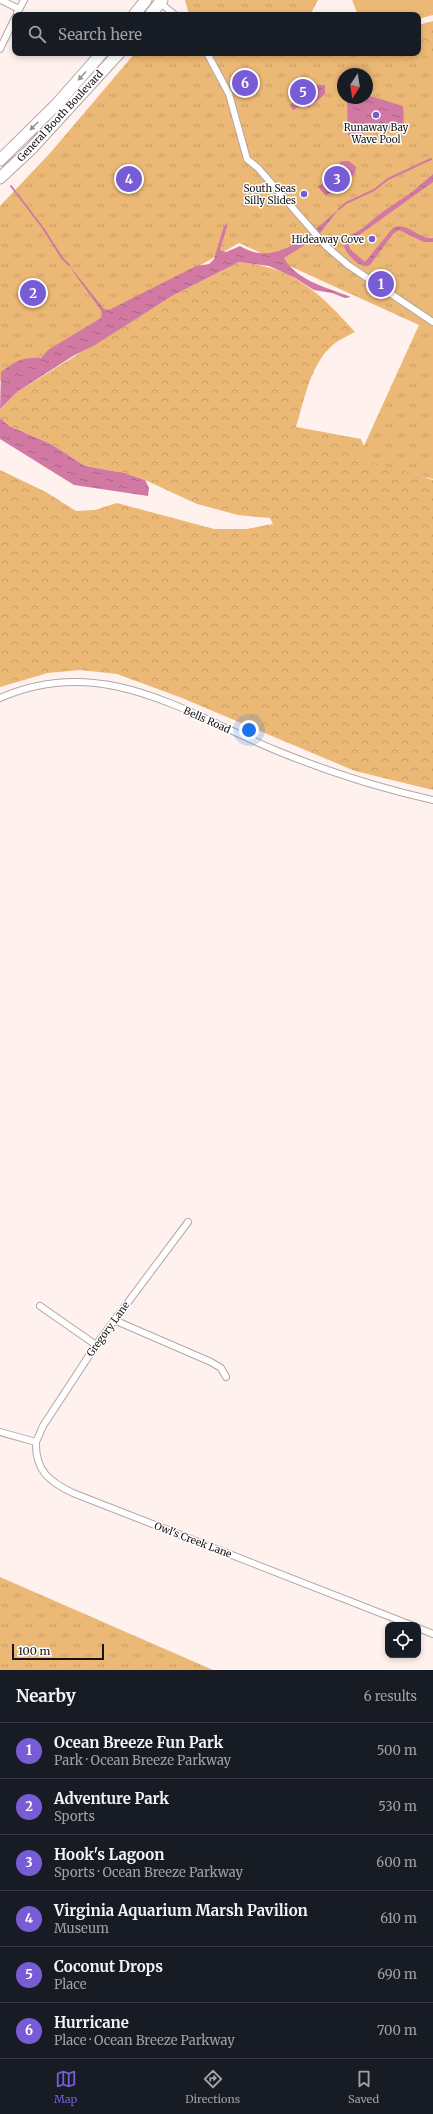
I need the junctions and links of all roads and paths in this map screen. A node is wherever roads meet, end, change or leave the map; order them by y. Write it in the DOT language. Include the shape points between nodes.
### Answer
graph roads {
  1 [pos="1,0"];
  2 [pos="24,0"];
  3 [pos="146,0"];
  4 [pos="159,1"];
  5 [pos="18,12"];
  6 [pos="136,12"];
  7 [pos="152,12"];
  8 [pos="172,12"];
  9 [pos="12,24"];
  10 [pos="0,49"];
  11 [pos="99,56"];
  12 [pos="115,56"];
  13 [pos="209,56"];
  14 [pos="0,160"];
  15 [pos="0,178"];
  16 [pos="433,322"];
  17 [pos="0,698"];
  18 [pos="433,800"];
  19 [pos="188,1222"];
  20 [pos="40,1306"];
  21 [pos="114,1320"];
  22 [pos="96,1345"];
  23 [pos="226,1377"];
  24 [pos="0,1432"];
  25 [pos="36,1442"];
  26 [pos="403,1622"];
  27 [pos="421,1629"];
  28 [pos="433,1634"];
  1 -- 5 [label="street"];
  2 -- 5 [label="street"];
  3 -- 6 [label="highway"];
  4 -- 7 [label="highway"];
  4 -- 8 [label="street"];
  9 -- 10 [label="street"];
  11 -- 14 [label="highway, General Booth Boulevard, one-way" via="56,105"];
  12 -- 15 [label="highway, General Booth Boulevard" via="72,106"];
  13 -- 16 [label="street" via="229,94 247,159 258,168 326,246 356,272"];
  17 -- 18 [label="street, Bells Road" via="54,683 87,682 123,687 149,695 314,766 369,784"];
  19 -- 21 [label="street, Gregory Lane"];
  20 -- 22 [label="street"];
  21 -- 22 [label="street, Gregory Lane"];
  21 -- 23 [label="street" via="211,1362 221,1368"];
  22 -- 25 [label="street, Gregory Lane" via="43,1426"];
  24 -- 25 [label="street"];
  25 -- 26 [label="street, Owl's Creek Lane" via="36,1455 41,1468 52,1483 60,1487"];
  27 -- 28 [label="street"];
}
